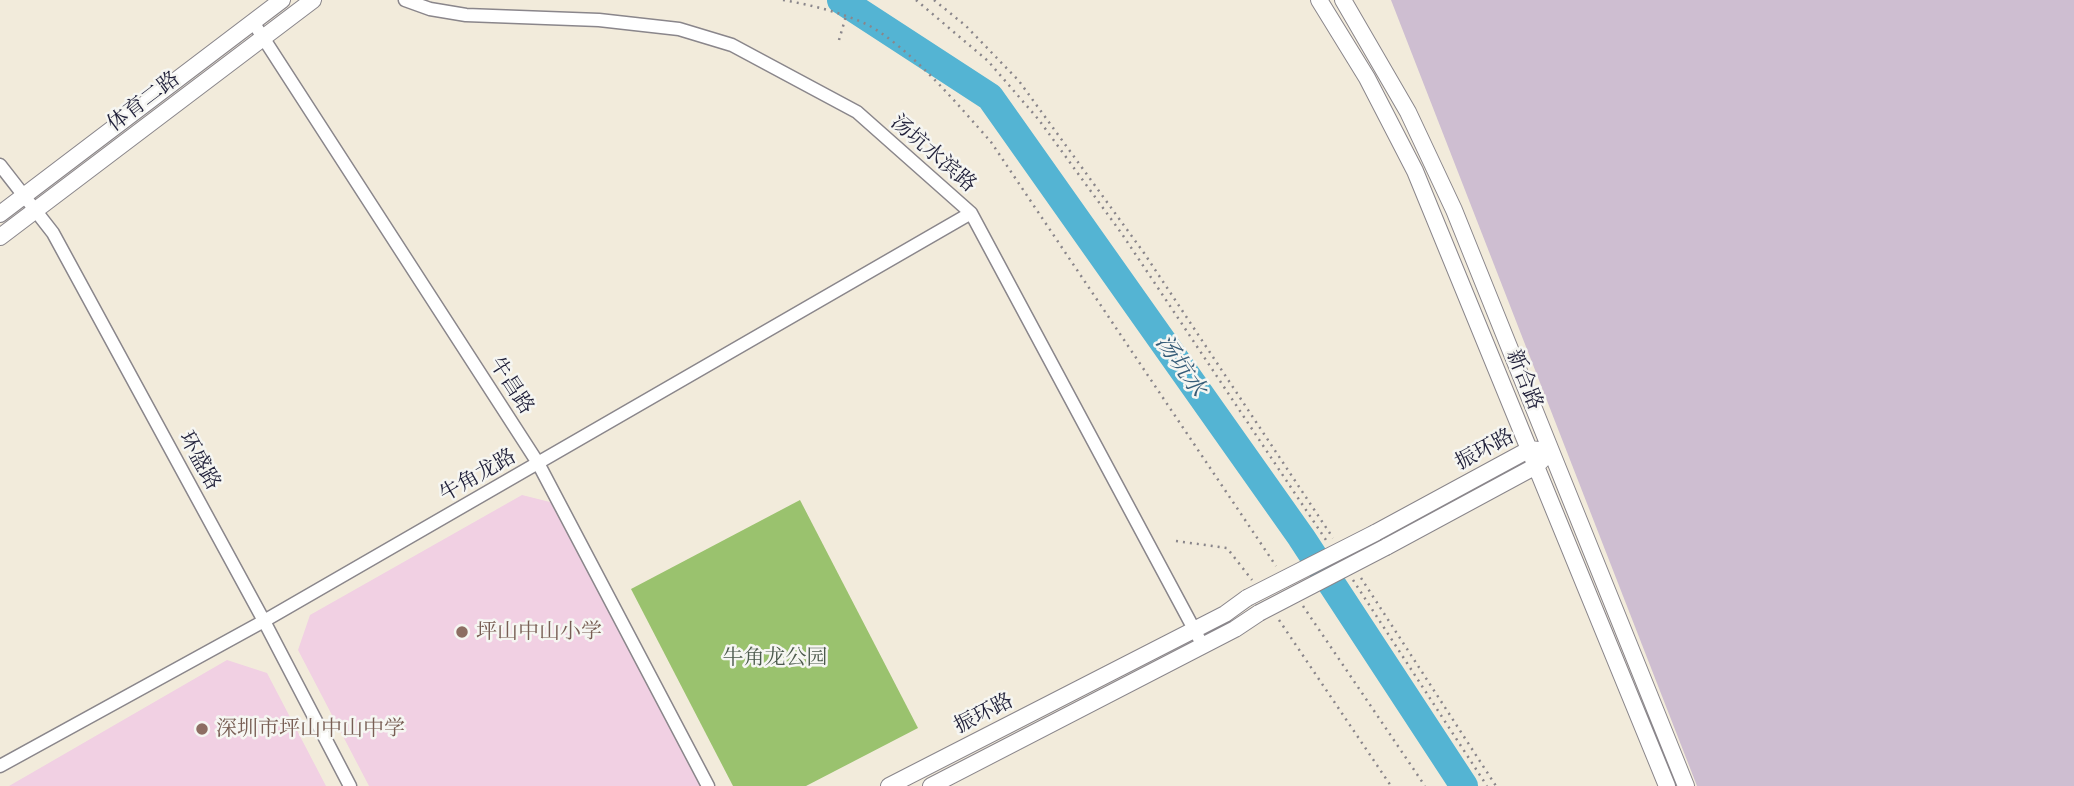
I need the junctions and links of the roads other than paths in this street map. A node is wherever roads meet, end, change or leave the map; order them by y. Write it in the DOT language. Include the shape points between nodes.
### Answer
graph roads {
  1 [pos="282,0"];
  2 [pos="313,0"];
  3 [pos="405,0"];
  4 [pos="1319,0"];
  5 [pos="1343,0"];
  6 [pos="253,22"];
  7 [pos="263,37"];
  8 [pos="0,164"];
  9 [pos="24,196"];
  10 [pos="36,210"];
  11 [pos="971,213"];
  12 [pos="0,214"];
  13 [pos="0,237"];
  14 [pos="1530,449"];
  15 [pos="1551,450"];
  16 [pos="538,463"];
  17 [pos="1536,466"];
  18 [pos="264,621"];
  19 [pos="1194,630"];
  20 [pos="1202,646"];
  21 [pos="0,766"];
  22 [pos="350,786"];
  23 [pos="708,786"];
  24 [pos="890,786"];
  25 [pos="931,786"];
  26 [pos="1667,786"];
  27 [pos="1686,786"];
  1 -- 6 [label="street, 体育二路"];
  2 -- 7 [label="street, 体育二路"];
  3 -- 11 [label="street, 汤坑水滨路" via="466,15 679,29 732,44 857,112"];
  4 -- 14 [label="street, 新合路" via="1367,78 1415,171"];
  5 -- 15 [label="street, 新合路" via="1386,69 1433,163"];
  6 -- 7 [label="street, 牛昌路"];
  6 -- 9 [label="street, 体育二路"];
  7 -- 10 [label="street, 体育二路"];
  7 -- 16 [label="street, 牛昌路"];
  8 -- 9 [label="street, 环盛路"];
  9 -- 10 [label="street, 环盛路"];
  9 -- 12 [label="street, 体育二路"];
  10 -- 13 [label="street, 体育二路"];
  10 -- 18 [label="street, 环盛路" via="53,233"];
  11 -- 16 [label="street, 牛角龙路"];
  11 -- 19 [label="street, 汤坑水滨路"];
  14 -- 15 [label="street, 振环路"];
  14 -- 17 [label="street, 新合路"];
  14 -- 19 [label="street, 振环路, bridge" via="1375,533 1252,592"];
  15 -- 17 [label="street, 振环路"];
  15 -- 27 [label="street, 新合路"];
  16 -- 18 [label="street, 牛角龙路"];
  16 -- 23 [label="street, 牛昌路"];
  17 -- 20 [label="street, 振环路, bridge"];
  17 -- 26 [label="street, 新合路"];
  18 -- 21 [label="street, 牛角龙路"];
  18 -- 22 [label="street, 环盛路"];
  19 -- 20 [label="street, 汤坑水滨路"];
  19 -- 24 [label="street, 振环路"];
  20 -- 25 [label="street, 振环路"];
}
